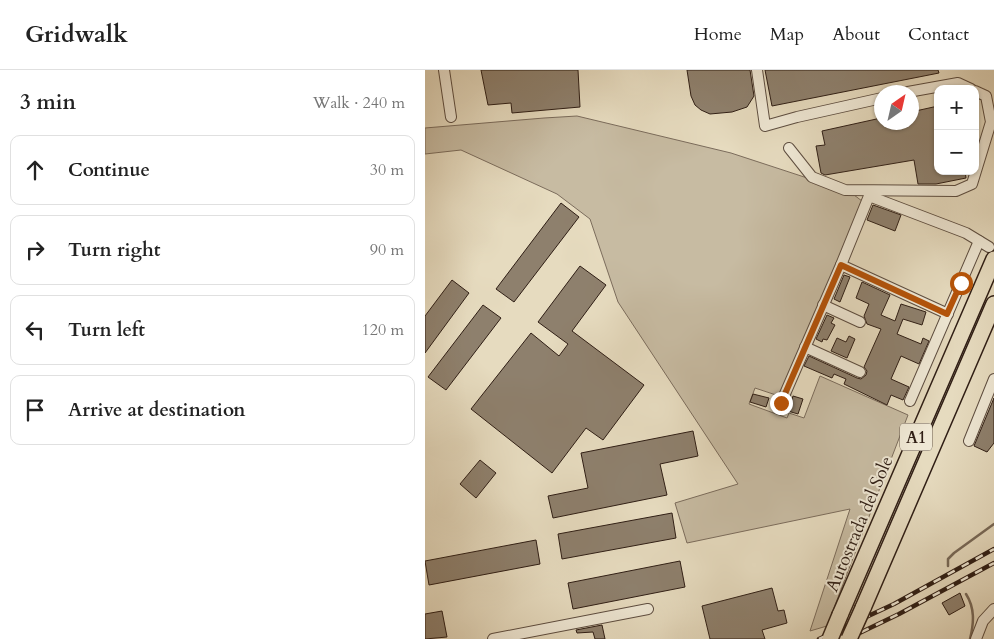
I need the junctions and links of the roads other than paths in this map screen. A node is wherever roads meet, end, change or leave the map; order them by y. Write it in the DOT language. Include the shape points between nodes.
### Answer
graph roads {
  1 [pos="444,70"];
  2 [pos="757,70"];
  3 [pos="947,85"];
  4 [pos="962,85"];
  5 [pos="934,87"];
  6 [pos="919,90"];
  7 [pos="979,93"];
  8 [pos="874,100"];
  9 [pos="451,117"];
  10 [pos="789,148"];
  11 [pos="979,241"];
  12 [pos="992,253"];
  13 [pos="841,265"];
  14 [pos="994,304"];
  15 [pos="823,305"];
  16 [pos="947,314"];
  17 [pos="860,322"];
  18 [pos="805,347"];
  19 [pos="860,372"];
  20 [pos="994,379"];
  21 [pos="910,401"];
  22 [pos="781,403"];
  23 [pos="969,441"];
  24 [pos="648,609"];
  25 [pos="994,610"];
  26 [pos="493,639"];
  27 [pos="830,639"];
  28 [pos="849,639"];
  29 [pos="976,639"];
  1 -- 9 [label="street"];
  2 -- 8 [label="street" via="765,126"];
  3 -- 4 [label="street"];
  5 -- 6 [label="street"];
  7 -- 10 [label="street" via="986,96 991,122 972,184 956,191 845,190 812,177"];
  11 -- 12 [label="street"];
  11 -- 13 [label="street" via="869,196"];
  11 -- 16 [label="street"];
  12 -- 27 [label="highway, Autostrada del Sole / A1, bridge"];
  13 -- 15 [label="street"];
  13 -- 16 [label="street"];
  14 -- 28 [label="highway, Autostrada del Sole / A1, bridge"];
  15 -- 17 [label="street"];
  15 -- 18 [label="street"];
  16 -- 21 [label="street"];
  18 -- 19 [label="street"];
  18 -- 22 [label="street"];
  20 -- 23 [label="street"];
  24 -- 26 [label="street"];
  25 -- 29 [label="street" via="983,621"];
}
